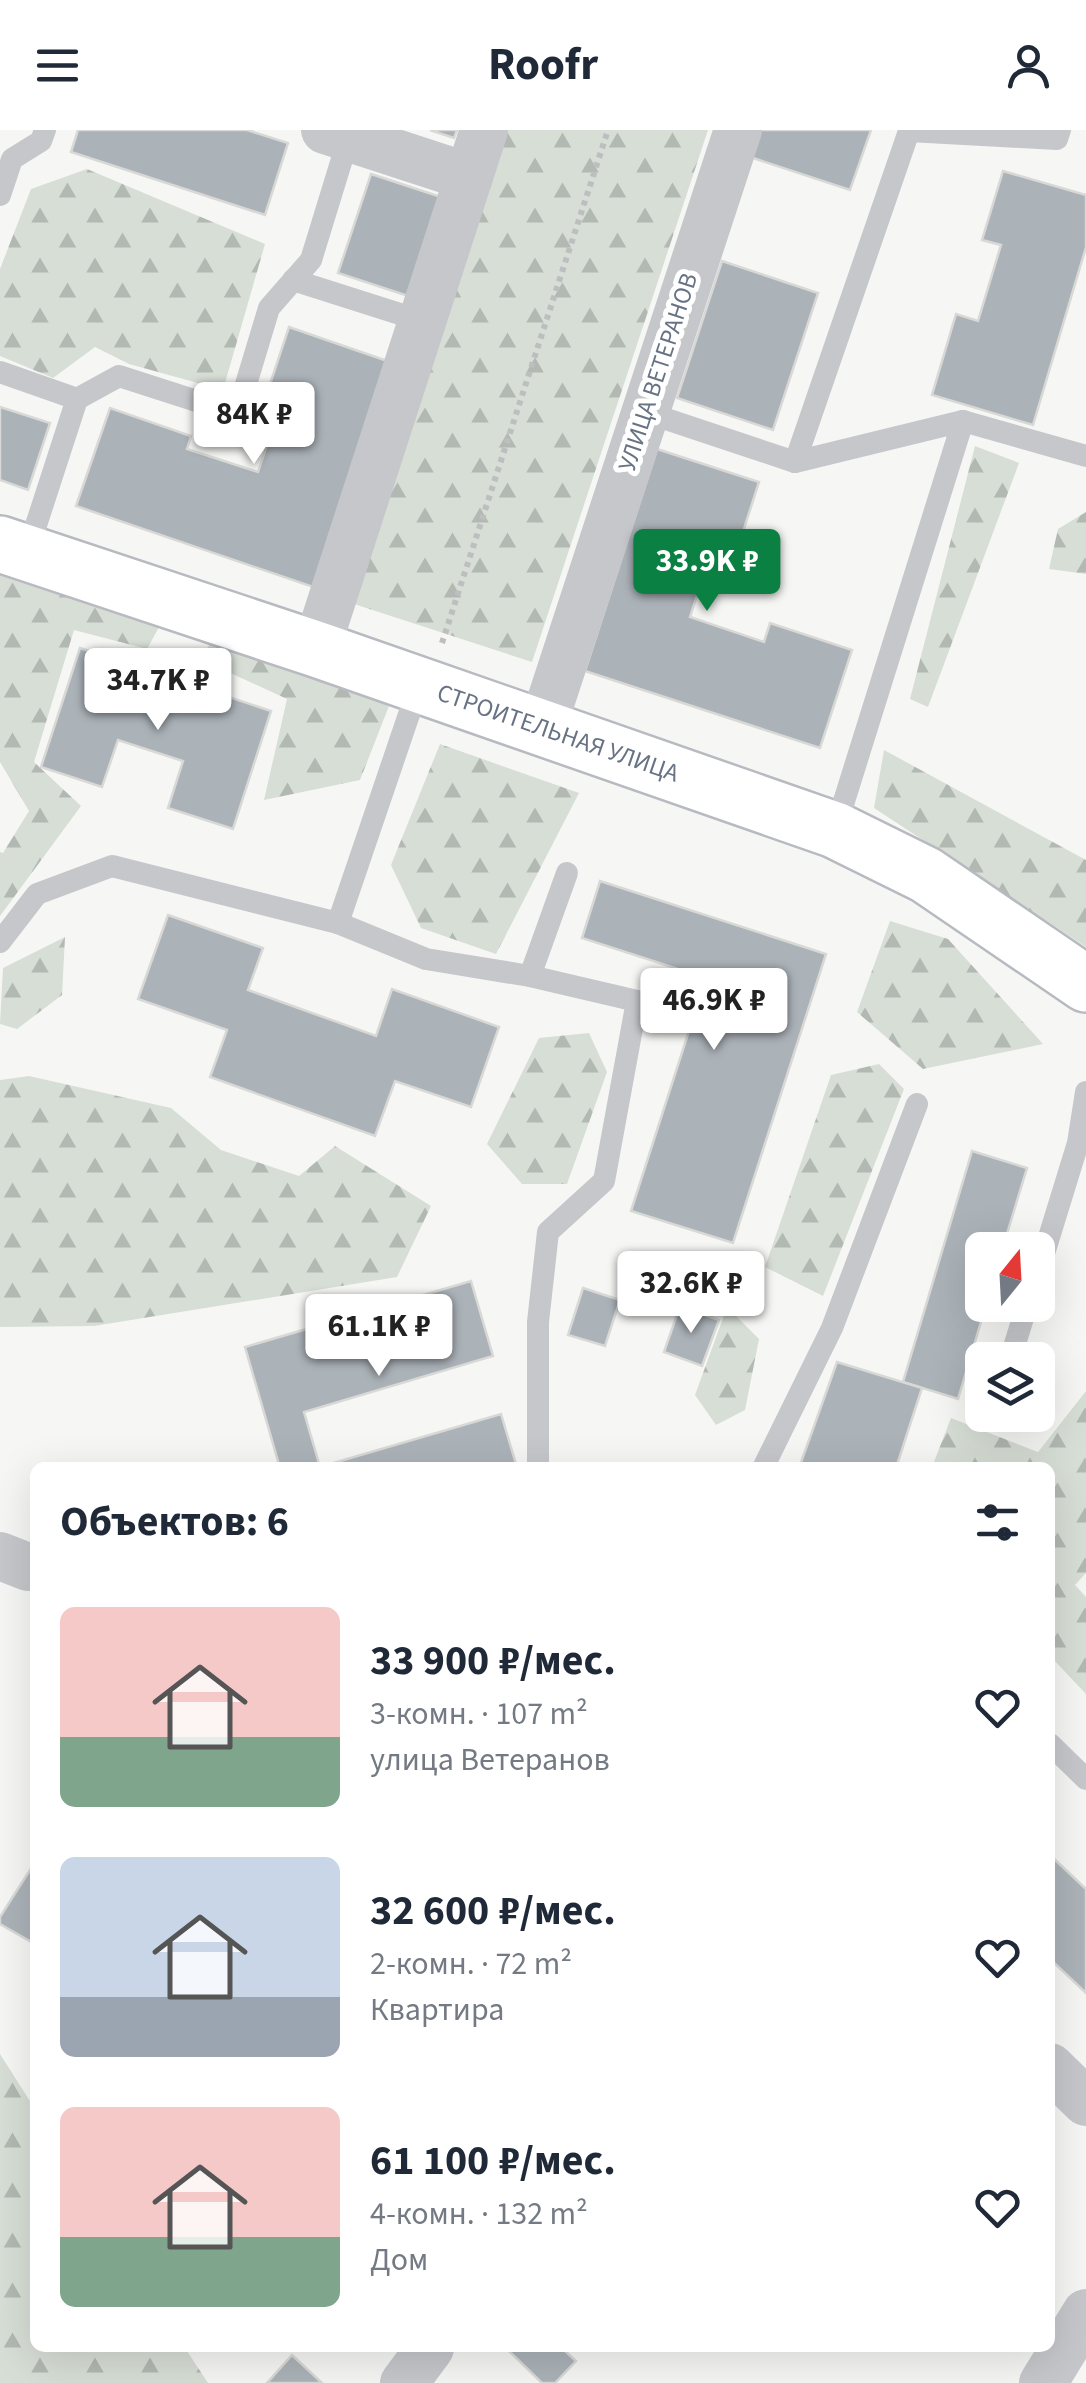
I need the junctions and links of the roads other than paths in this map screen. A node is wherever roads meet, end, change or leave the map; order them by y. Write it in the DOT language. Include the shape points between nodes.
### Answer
graph roads {
  1 [pos="44,130"];
  2 [pos="484,130"];
  3 [pos="738,130"];
  4 [pos="1060,130"];
  5 [pos="342,133"];
  6 [pos="468,177"];
  7 [pos="0,194"];
  8 [pos="293,280"];
  9 [pos="422,321"];
  10 [pos="0,372"];
  11 [pos="77,399"];
  12 [pos="645,412"];
  13 [pos="963,421"];
  14 [pos="1086,456"];
  15 [pos="796,462"];
  16 [pos="13,548"];
  17 [pos="316,649"];
  18 [pos="431,664"];
  19 [pos="542,728"];
  20 [pos="835,830"];
  21 [pos="567,872"];
  22 [pos="338,924"];
  23 [pos="0,942"];
  24 [pos="530,976"];
  25 [pos="1086,984"];
  26 [pos="1086,1092"];
  27 [pos="918,1104"];
  28 [pos="1082,1147"];
  29 [pos="1052,1232"];
  30 [pos="538,1462"];
  31 [pos="766,1462"];
  32 [pos="1055,1749"];
  33 [pos="1086,1778"];
  34 [pos="1055,2073"];
  35 [pos="1086,2102"];
  36 [pos="1086,2312"];
  37 [pos="427,2352"];
  38 [pos="404,2383"];
  39 [pos="1043,2383"];
  1 -- 7 [label="lane" via="41,141 12,160"];
  2 -- 6 [label="street"];
  3 -- 12 [label="street, УЛИЦА ВЕТЕРАНОВ"];
  4 -- 15 [label="lane" via="1057,139 909,131"];
  5 -- 6 [label="street"];
  5 -- 8 [label="lane" via="310,260"];
  6 -- 9 [label="street"];
  8 -- 9 [label="lane"];
  8 -- 11 [label="lane" via="269,308 237,414 119,376"];
  9 -- 17 [label="street"];
  10 -- 11 [label="lane"];
  11 -- 16 [label="lane"];
  12 -- 15 [label="lane"];
  12 -- 19 [label="street, УЛИЦА ВЕТЕРАНОВ"];
  13 -- 14 [label="lane"];
  13 -- 15 [label="lane"];
  13 -- 20 [label="lane"];
  16 -- 17 [label="street, СТРОИТЕЛЬНАЯ УЛИЦА"];
  17 -- 18 [label="street, СТРОИТЕЛЬНАЯ УЛИЦА"];
  18 -- 19 [label="street, СТРОИТЕЛЬНАЯ УЛИЦА"];
  18 -- 22 [label="lane"];
  19 -- 20 [label="street, СТРОИТЕЛЬНАЯ УЛИЦА"];
  20 -- 25 [label="street, СТРОИТЕЛЬНАЯ УЛИЦА" via="926,875"];
  21 -- 24 [label="lane"];
  22 -- 23 [label="lane" via="112,866 37,894"];
  22 -- 24 [label="lane" via="426,959"];
  24 -- 30 [label="lane" via="637,1001 604,1182 548,1232 538,1322"];
  26 -- 28 [label="lane"];
  27 -- 31 [label="lane" via="832,1328"];
  28 -- 29 [label="lane"];
  32 -- 33 [label="lane"];
  34 -- 35 [label="street"];
  36 -- 39 [label="street"];
  37 -- 38 [label="street"];
}
